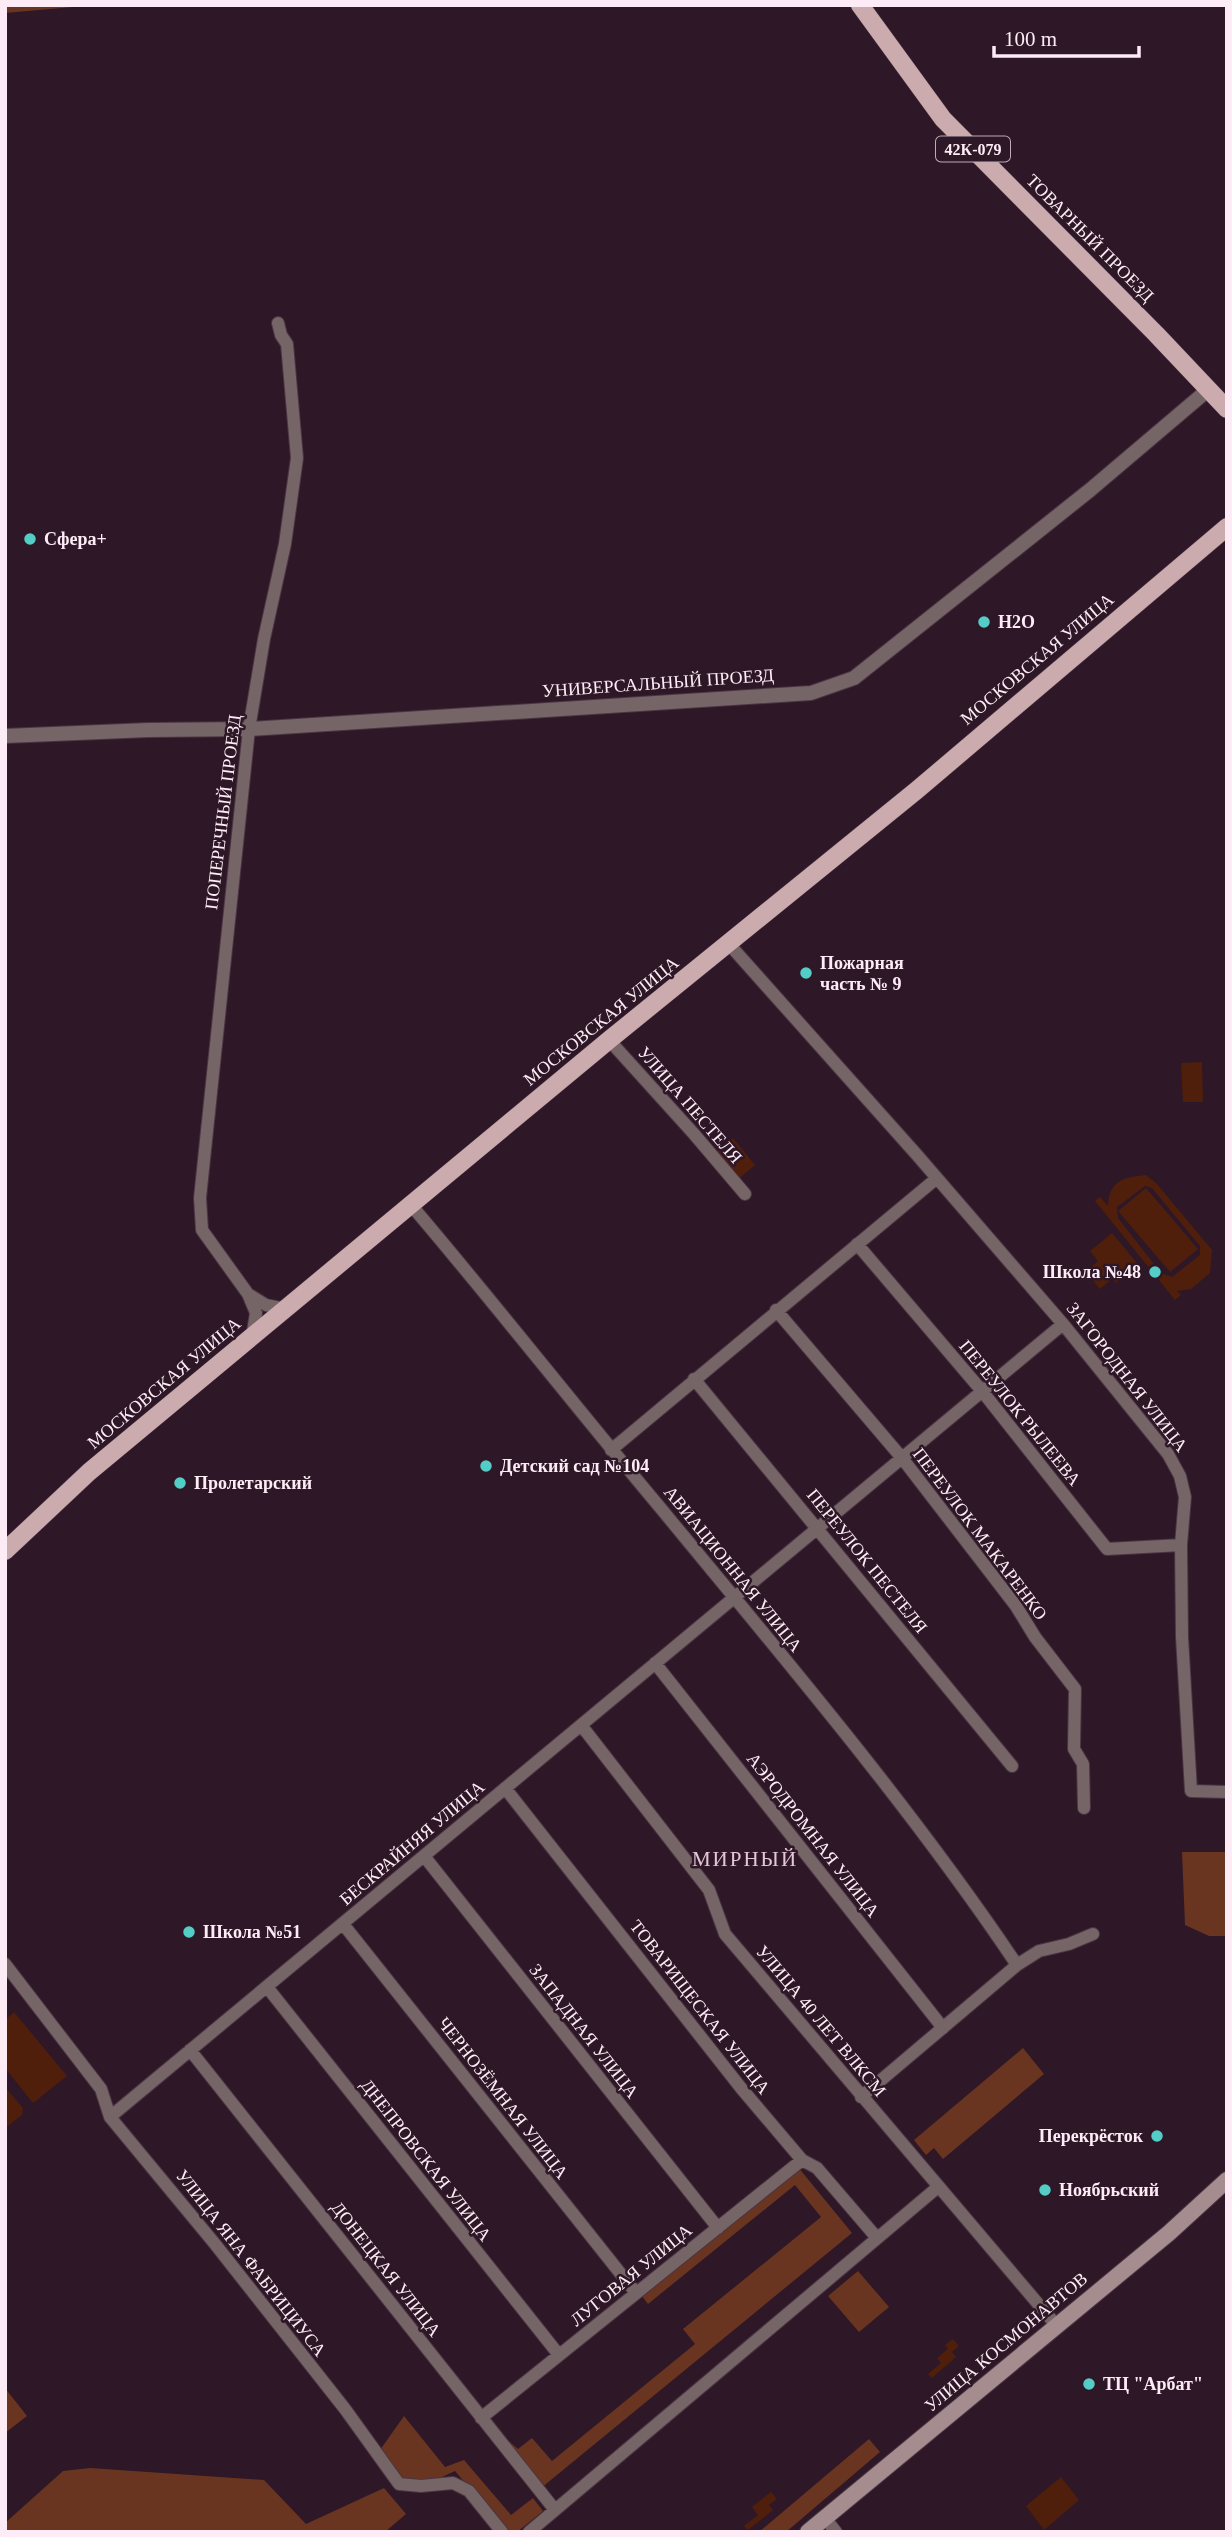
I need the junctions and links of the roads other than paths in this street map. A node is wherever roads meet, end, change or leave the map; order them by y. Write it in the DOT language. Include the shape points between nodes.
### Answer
graph roads {
  1 [pos="860,5"];
  2 [pos="278,323"];
  3 [pos="1209,389"];
  4 [pos="1227,409"];
  5 [pos="1227,527"];
  6 [pos="249,729"];
  7 [pos="5,736"];
  8 [pos="728,943"];
  9 [pos="610,1040"];
  10 [pos="937,1178"];
  11 [pos="745,1195"];
  12 [pos="411,1205"];
  13 [pos="857,1244"];
  14 [pos="248,1294"];
  15 [pos="286,1309"];
  16 [pos="776,1310"];
  17 [pos="1063,1324"];
  18 [pos="252,1338"];
  19 [pos="694,1379"];
  20 [pos="982,1391"];
  21 [pos="611,1450"];
  22 [pos="902,1458"];
  23 [pos="817,1529"];
  24 [pos="1181,1545"];
  25 [pos="5,1551"];
  26 [pos="735,1597"];
  27 [pos="656,1663"];
  28 [pos="582,1725"];
  29 [pos="1013,1766"];
  30 [pos="505,1788"];
  31 [pos="1227,1792"];
  32 [pos="1084,1808"];
  33 [pos="424,1856"];
  34 [pos="343,1923"];
  35 [pos="1093,1934"];
  36 [pos="5,1964"];
  37 [pos="1017,1965"];
  38 [pos="267,1987"];
  39 [pos="943,2028"];
  40 [pos="190,2050"];
  41 [pos="862,2097"];
  42 [pos="110,2117"];
  43 [pos="802,2160"];
  44 [pos="1227,2180"];
  45 [pos="938,2186"];
  46 [pos="718,2228"];
  47 [pos="877,2238"];
  48 [pos="636,2293"];
  49 [pos="1056,2325"];
  50 [pos="559,2355"];
  51 [pos="481,2418"];
  52 [pos="555,2510"];
  53 [pos="825,2518"];
  54 [pos="502,2532"];
  55 [pos="529,2532"];
  56 [pos="808,2532"];
  57 [pos="836,2532"];
  1 -- 3 [label="main road, ТОВАРНЫЙ ПРОЕЗД / 42К-079" via="943,119"];
  2 -- 6 [label="street, ПОПЕРЕЧНЫЙ ПРОЕЗД" via="287,344 297,458"];
  3 -- 4 [label="main road, ТОВАРНЫЙ ПРОЕЗД / 42К-079"];
  3 -- 6 [label="street, УНИВЕРСАЛЬНЫЙ ПРОЕЗД" via="1079,499 844,682 811,693"];
  5 -- 8 [label="main road, МОСКОВСКАЯ УЛИЦА" via="917,790"];
  6 -- 7 [label="street, УНИВЕРСАЛЬНЫЙ ПРОЕЗД"];
  6 -- 14 [label="street, ПОПЕРЕЧНЫЙ ПРОЕЗД" via="200,1198 202,1230"];
  8 -- 9 [label="main road, МОСКОВСКАЯ УЛИЦА"];
  8 -- 10 [label="street, ЗАГОРОДНАЯ УЛИЦА"];
  9 -- 11 [label="street, УЛИЦА ПЕСТЕЛЯ"];
  9 -- 12 [label="main road, МОСКОВСКАЯ УЛИЦА"];
  10 -- 13 [label="street"];
  10 -- 17 [label="street, ЗАГОРОДНАЯ УЛИЦА"];
  12 -- 15 [label="main road, МОСКОВСКАЯ УЛИЦА"];
  12 -- 21 [label="street, АВИАЦИОННАЯ УЛИЦА"];
  13 -- 16 [label="street"];
  13 -- 20 [label="street, ПЕРЕУЛОК РЫЛЕЕВА"];
  14 -- 15 [label="street" via="266,1305"];
  14 -- 18 [label="street, ПОПЕРЕЧНЫЙ ПРОЕЗД" via="256,1313"];
  15 -- 18 [label="main road, МОСКОВСКАЯ УЛИЦА"];
  16 -- 19 [label="street"];
  16 -- 22 [label="street, ПЕРЕУЛОК МАКАРЕНКО"];
  17 -- 20 [label="street, БЕСКРАЙНЯЯ УЛИЦА"];
  17 -- 24 [label="street, ЗАГОРОДНАЯ УЛИЦА" via="1181,1476 1185,1497"];
  18 -- 25 [label="main road, МОСКОВСКАЯ УЛИЦА" via="76,1484"];
  19 -- 21 [label="street"];
  19 -- 23 [label="street, ПЕРЕУЛОК ПЕСТЕЛЯ"];
  20 -- 22 [label="street, БЕСКРАЙНЯЯ УЛИЦА"];
  20 -- 24 [label="street, ПЕРЕУЛОК РЫЛЕЕВА" via="1107,1549"];
  21 -- 26 [label="street, АВИАЦИОННАЯ УЛИЦА"];
  22 -- 23 [label="street, БЕСКРАЙНЯЯ УЛИЦА"];
  22 -- 32 [label="street, ПЕРЕУЛОК МАКАРЕНКО" via="1075,1689 1074,1749 1083,1764"];
  23 -- 26 [label="street, БЕСКРАЙНЯЯ УЛИЦА"];
  23 -- 29 [label="street, ПЕРЕУЛОК ПЕСТЕЛЯ"];
  24 -- 31 [label="street, ЗАГОРОДНАЯ УЛИЦА" via="1191,1791"];
  26 -- 27 [label="street, БЕСКРАЙНЯЯ УЛИЦА"];
  26 -- 37 [label="street, АВИАЦИОННАЯ УЛИЦА" via="966,1889"];
  27 -- 28 [label="street, БЕСКРАЙНЯЯ УЛИЦА"];
  27 -- 39 [label="street, АЭРОДРОМНАЯ УЛИЦА"];
  28 -- 30 [label="street, БЕСКРАЙНЯЯ УЛИЦА"];
  28 -- 41 [label="street, УЛИЦА 40 ЛЕТ ВЛКСМ" via="709,1890 725,1934"];
  30 -- 33 [label="street, БЕСКРАЙНЯЯ УЛИЦА"];
  30 -- 43 [label="street, ТОВАРИЩЕСКАЯ УЛИЦА" via="732,2078"];
  33 -- 34 [label="street, БЕСКРАЙНЯЯ УЛИЦА"];
  33 -- 46 [label="street, ЗАПАДНАЯ УЛИЦА"];
  34 -- 38 [label="street, БЕСКРАЙНЯЯ УЛИЦА"];
  34 -- 48 [label="street, ЧЕРНОЗЁМНАЯ УЛИЦА"];
  35 -- 37 [label="street" via="1039,1951"];
  36 -- 42 [label="street, УЛИЦА ЯНА ФАБРИЦИУСА" via="101,2089"];
  37 -- 39 [label="street"];
  38 -- 40 [label="street, БЕСКРАЙНЯЯ УЛИЦА"];
  38 -- 50 [label="street, ДНЕПРОВСКАЯ УЛИЦА"];
  39 -- 41 [label="street"];
  40 -- 42 [label="street, БЕСКРАЙНЯЯ УЛИЦА"];
  40 -- 51 [label="street, ДОНЕЦКАЯ УЛИЦА"];
  41 -- 45 [label="street, УЛИЦА 40 ЛЕТ ВЛКСМ"];
  42 -- 54 [label="street, УЛИЦА ЯНА ФАБРИЦИУСА" via="215,2244 400,2484 453,2483 468,2491"];
  43 -- 46 [label="street, ЛУГОВАЯ УЛИЦА"];
  43 -- 47 [label="street, ТОВАРИЩЕСКАЯ УЛИЦА" via="817,2168"];
  44 -- 49 [label="main road, УЛИЦА КОСМОНАВТОВ"];
  45 -- 47 [label="street"];
  45 -- 49 [label="street, УЛИЦА 40 ЛЕТ ВЛКСМ"];
  46 -- 48 [label="street, ЛУГОВАЯ УЛИЦА"];
  47 -- 52 [label="street"];
  48 -- 50 [label="street, ЛУГОВАЯ УЛИЦА"];
  49 -- 53 [label="main road, УЛИЦА КОСМОНАВТОВ"];
  50 -- 51 [label="street, ЛУГОВАЯ УЛИЦА"];
  51 -- 52 [label="street, ДОНЕЦКАЯ УЛИЦА"];
  52 -- 55 [label="street"];
  53 -- 56 [label="main road, УЛИЦА КОСМОНАВТОВ"];
  53 -- 57 [label="street"];
}
